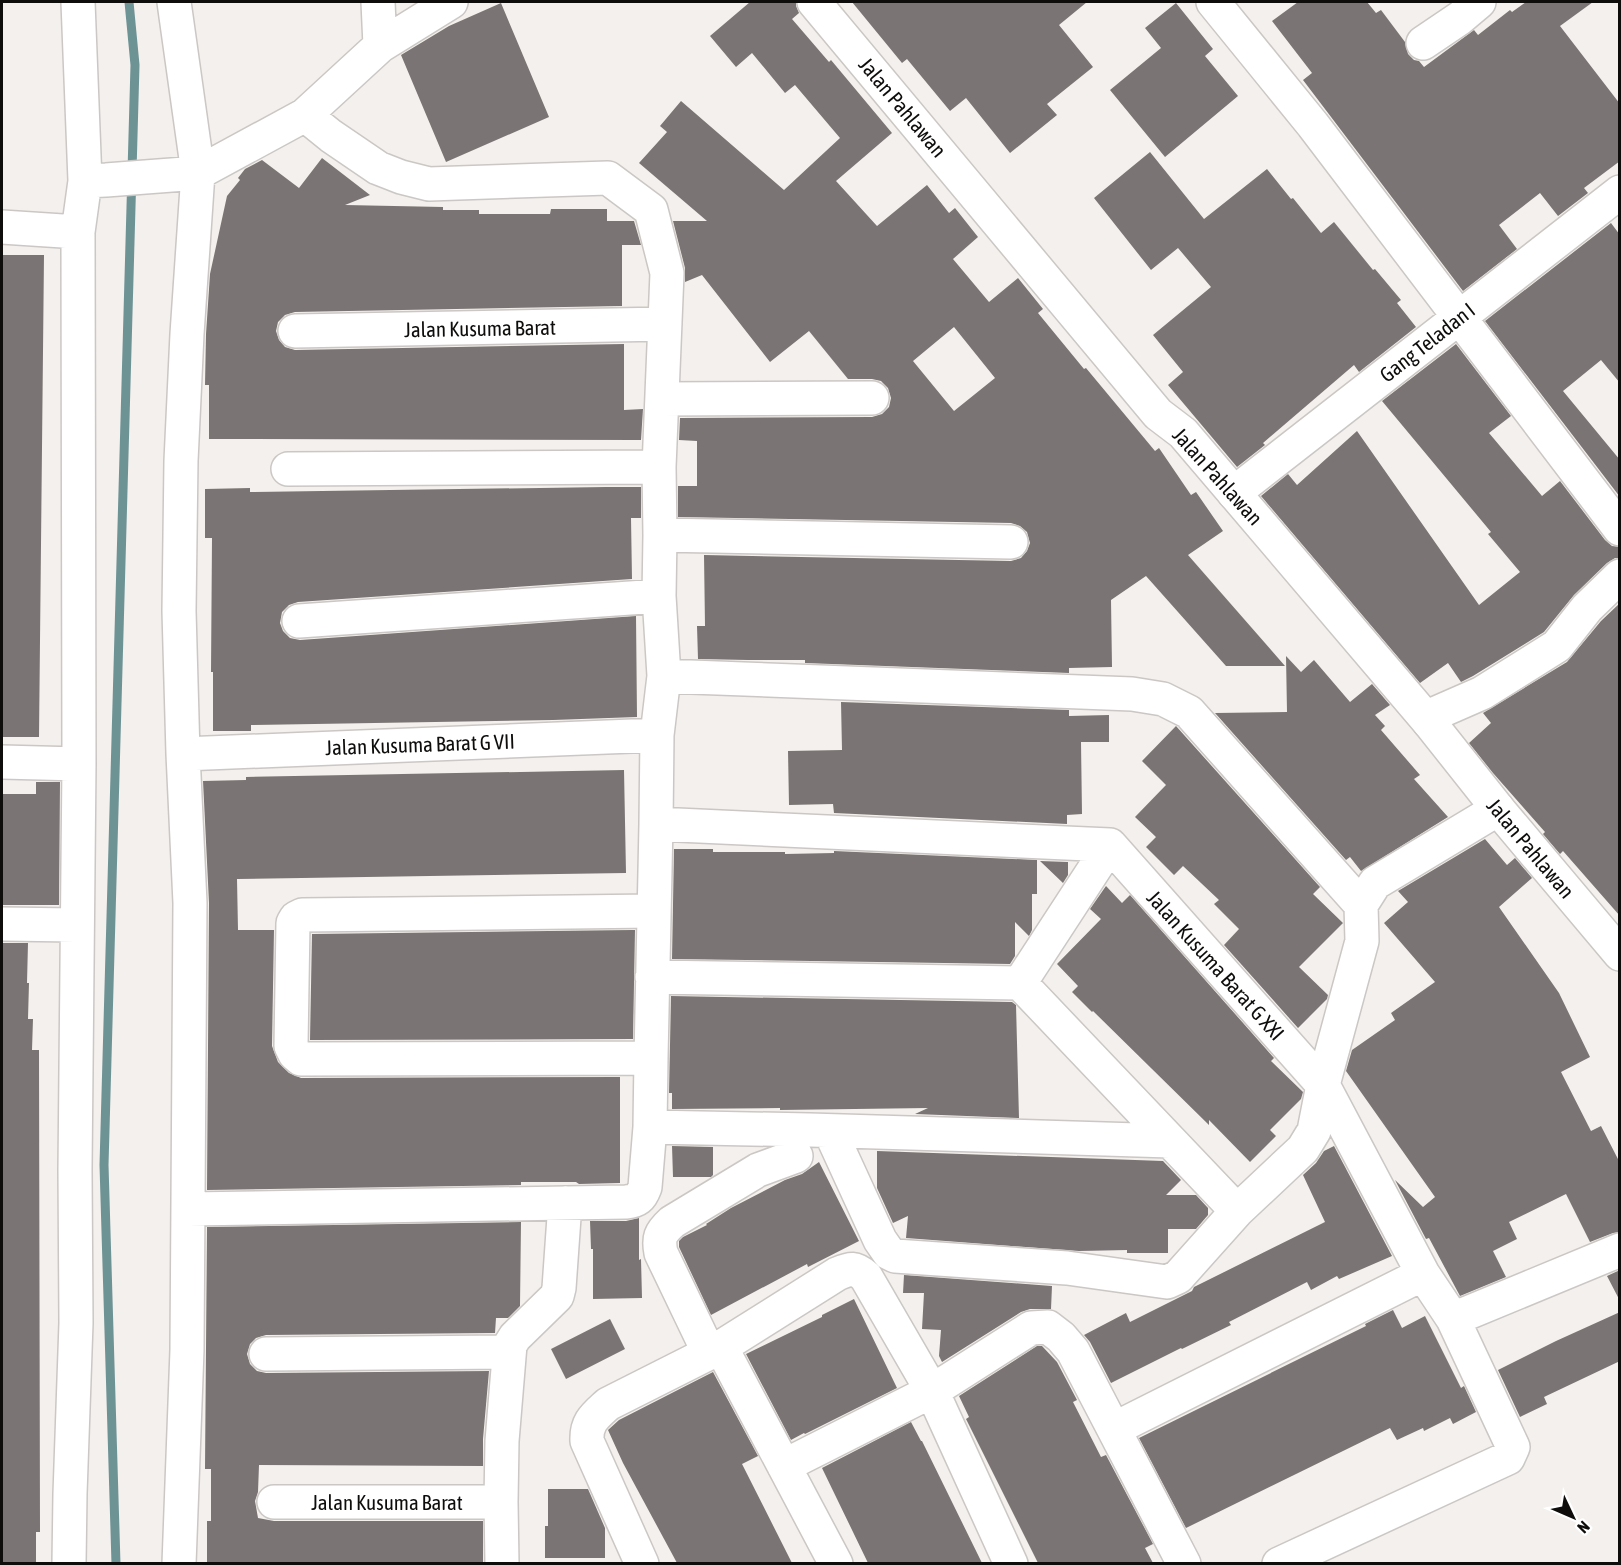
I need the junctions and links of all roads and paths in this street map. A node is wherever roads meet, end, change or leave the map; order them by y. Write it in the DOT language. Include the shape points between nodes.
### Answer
graph roads {
  1 [pos="78,2"];
  2 [pos="174,2"];
  3 [pos="378,2"];
  4 [pos="452,2"];
  5 [pos="814,2"];
  6 [pos="1213,2"];
  7 [pos="1479,2"];
  8 [pos="1423,43"];
  9 [pos="380,46"];
  10 [pos="305,115"];
  11 [pos="198,173"];
  12 [pos="95,181"];
  13 [pos="1620,192"];
  14 [pos="2,227"];
  15 [pos="78,232"];
  16 [pos="1459,317"];
  17 [pos="665,324"];
  18 [pos="295,331"];
  19 [pos="872,398"];
  20 [pos="662,399"];
  21 [pos="659,467"];
  22 [pos="288,470"];
  23 [pos="1234,493"];
  24 [pos="1620,529"];
  25 [pos="660,535"];
  26 [pos="1011,542"];
  27 [pos="1620,576"];
  28 [pos="659,596"];
  29 [pos="299,621"];
  30 [pos="664,676"];
  31 [pos="1430,722"];
  32 [pos="657,735"];
  33 [pos="183,754"];
  34 [pos="2,762"];
  35 [pos="79,764"];
  36 [pos="1498,809"];
  37 [pos="656,824"];
  38 [pos="1110,845"];
  39 [pos="1361,905"];
  40 [pos="654,911"];
  41 [pos="2,924"];
  42 [pos="76,925"];
  43 [pos="1620,954"];
  44 [pos="652,976"];
  45 [pos="1020,983"];
  46 [pos="651,1058"];
  47 [pos="1323,1085"];
  48 [pos="650,1127"];
  49 [pos="830,1131"];
  50 [pos="1170,1141"];
  51 [pos="796,1156"];
  52 [pos="565,1203"];
  53 [pos="188,1209"];
  54 [pos="1237,1211"];
  55 [pos="1620,1250"];
  56 [pos="1423,1274"];
  57 [pos="1453,1319"];
  58 [pos="715,1350"];
  59 [pos="509,1352"];
  60 [pos="266,1354"];
  61 [pos="932,1391"];
  62 [pos="1114,1429"];
  63 [pos="784,1466"];
  64 [pos="274,1502"];
  65 [pos="501,1502"];
  66 [pos="69,1563"];
  67 [pos="178,1563"];
  68 [pos="502,1563"];
  69 [pos="642,1563"];
  70 [pos="836,1563"];
  71 [pos="1011,1563"];
  72 [pos="1184,1563"];
  73 [pos="1279,1563"];
  1 -- 12 [label="street"];
  2 -- 11 [label="street"];
  3 -- 9 [label="street"];
  4 -- 9 [label="street"];
  5 -- 23 [label="street, Jalan Pahlawan" via="1158,414 1183,433"];
  6 -- 16 [label="street" via="1313,125"];
  7 -- 8 [label="street"];
  9 -- 10 [label="street"];
  10 -- 11 [label="street"];
  10 -- 17 [label="street" via="378,168 429,184 608,178 651,210 667,273"];
  11 -- 12 [label="street"];
  11 -- 33 [label="street" via="181,461 179,611"];
  12 -- 15 [label="street"];
  13 -- 16 [label="street, Gang Teladan I"];
  14 -- 15 [label="street"];
  15 -- 35 [label="street"];
  16 -- 23 [label="street, Gang Teladan I"];
  16 -- 24 [label="street"];
  17 -- 18 [label="street, Jalan Kusuma Barat"];
  17 -- 20 [label="street"];
  19 -- 20 [label="street"];
  20 -- 21 [label="street"];
  21 -- 22 [label="street"];
  21 -- 25 [label="street"];
  23 -- 31 [label="street, Jalan Pahlawan"];
  25 -- 26 [label="street"];
  25 -- 28 [label="street"];
  27 -- 31 [label="street" via="1587,608 1557,646 1482,693 1434,714"];
  28 -- 29 [label="street"];
  28 -- 30 [label="street"];
  30 -- 32 [label="street"];
  30 -- 39 [label="street" via="1132,694 1163,699 1189,712"];
  31 -- 36 [label="street, Jalan Pahlawan"];
  32 -- 33 [label="street, Jalan Kusuma Barat G VII"];
  32 -- 37 [label="street"];
  33 -- 53 [label="street" via="190,903"];
  34 -- 35 [label="street"];
  35 -- 42 [label="street"];
  36 -- 39 [label="street" via="1375,883"];
  36 -- 43 [label="street, Jalan Pahlawan"];
  37 -- 38 [label="street"];
  37 -- 40 [label="street"];
  38 -- 45 [label="street"];
  38 -- 47 [label="street, Jalan Kusuma Barat G XXI"];
  39 -- 47 [label="street" via="1362,941"];
  40 -- 44 [label="street"];
  40 -- 46 [label="street" via="302,915 293,923 291,1046 301,1059"];
  41 -- 42 [label="street"];
  42 -- 66 [label="street" via="76,1323"];
  44 -- 45 [label="street"];
  44 -- 46 [label="street"];
  45 -- 50 [label="street"];
  46 -- 48 [label="street"];
  47 -- 54 [label="street" via="1314,1131 1303,1149"];
  47 -- 56 [label="street, Jalan Kusuma Barat G XXI"];
  48 -- 49 [label="street"];
  48 -- 52 [label="street" via="645,1187 636,1201"];
  49 -- 50 [label="street"];
  49 -- 54 [label="street" via="880,1240 895,1256 1067,1268 1167,1282 1178,1277"];
  50 -- 54 [label="street"];
  51 -- 58 [label="street" via="758,1170 663,1230 661,1253"];
  52 -- 53 [label="street"];
  52 -- 59 [label="street" via="557,1296 515,1336"];
  53 -- 67 [label="street" via="188,1350"];
  55 -- 57 [label="street"];
  56 -- 57 [label="street, Jalan Kusuma Barat G XXI"];
  56 -- 62 [label="street"];
  57 -- 73 [label="street, Jalan Kusuma Barat G XXI" via="1514,1447 1508,1458"];
  58 -- 61 [label="street" via="837,1274 859,1270"];
  58 -- 63 [label="street"];
  58 -- 69 [label="street" via="608,1404 586,1431"];
  59 -- 60 [label="street"];
  59 -- 65 [label="street"];
  61 -- 62 [label="street" via="1031,1328 1048,1327 1073,1351"];
  61 -- 63 [label="street"];
  61 -- 71 [label="street"];
  62 -- 72 [label="street"];
  63 -- 70 [label="street"];
  64 -- 65 [label="street, Jalan Kusuma Barat"];
  65 -- 68 [label="street"];
}
